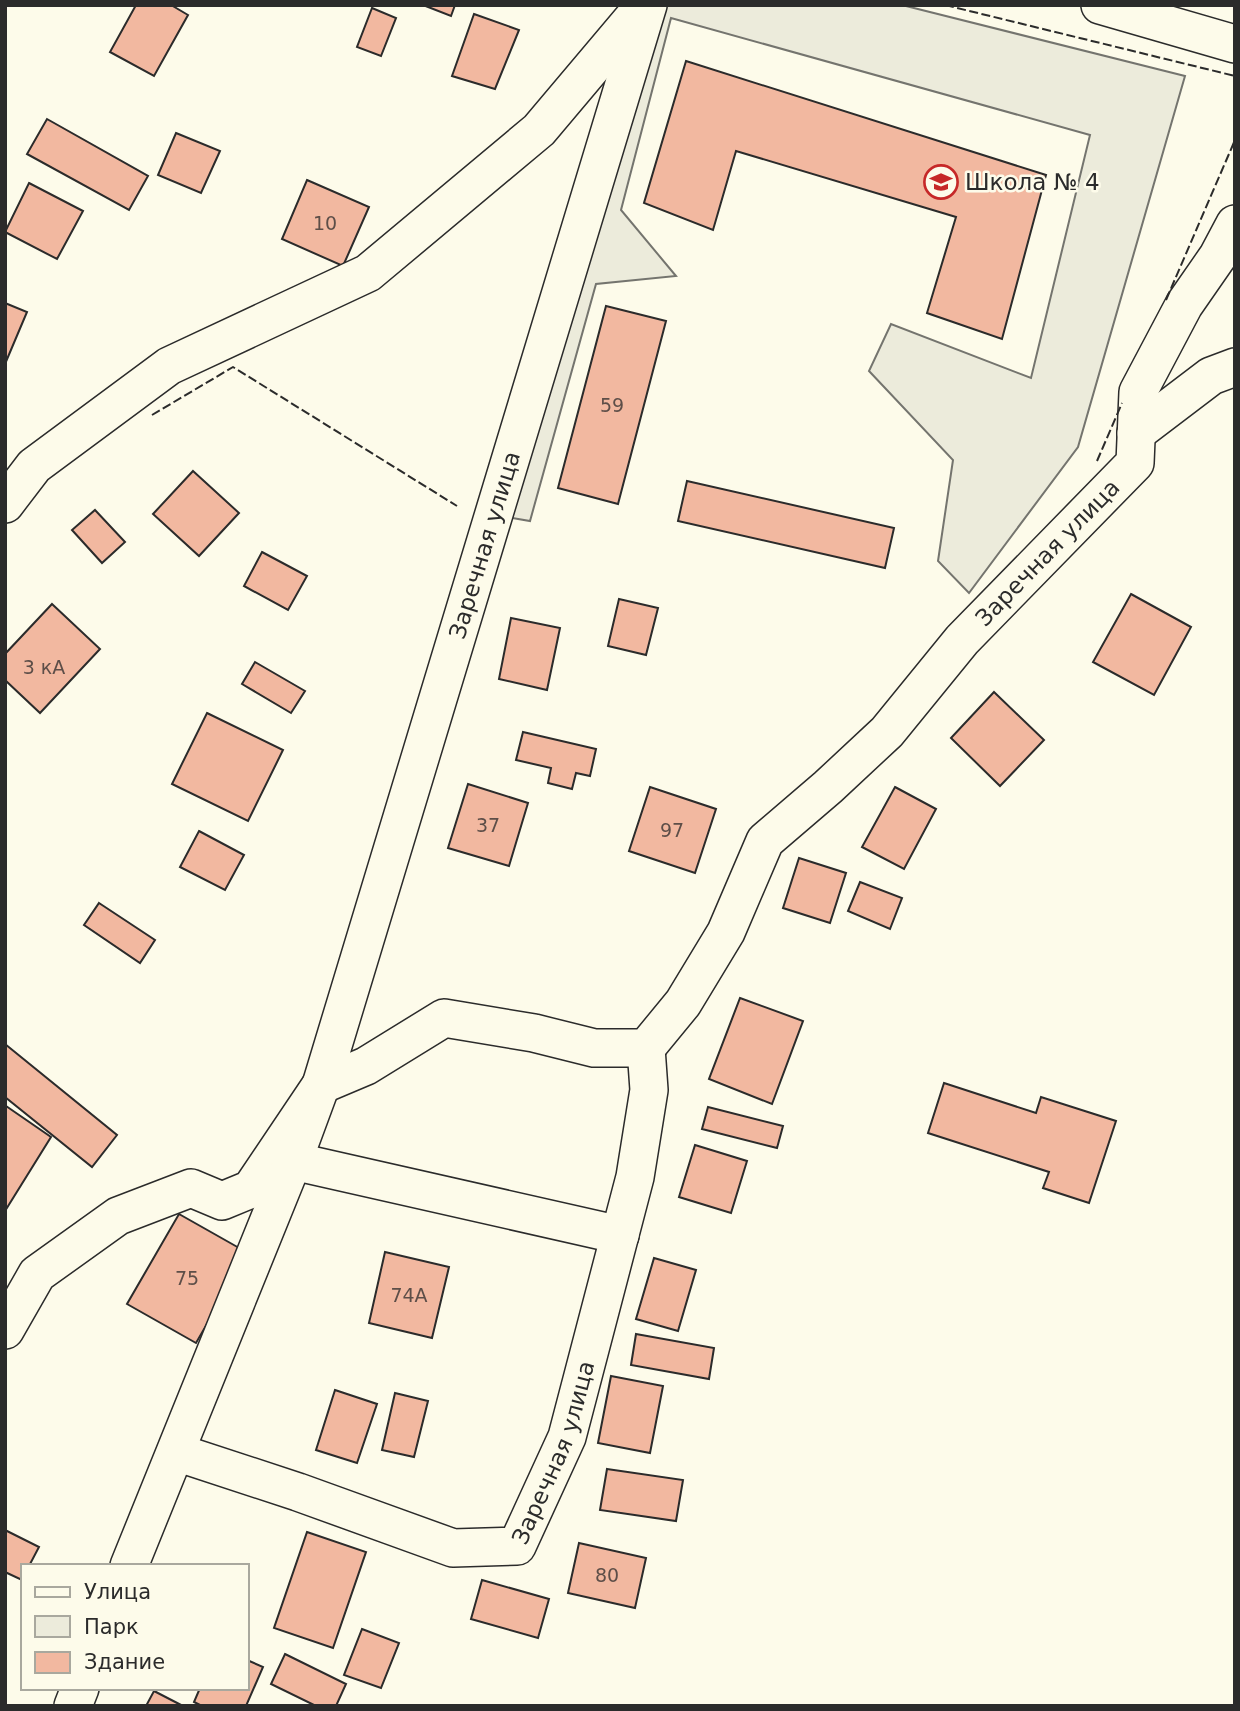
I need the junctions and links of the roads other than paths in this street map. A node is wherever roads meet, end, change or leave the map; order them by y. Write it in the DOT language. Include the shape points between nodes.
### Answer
graph roads {
  1 [pos="646,5"];
  2 [pos="1100,5"];
  3 [pos="1235,44"];
  4 [pos="1235,224"];
  5 [pos="1235,367"];
  6 [pos="1136,433"];
  7 [pos="5,504"];
  8 [pos="646,1048"];
  9 [pos="321,1085"];
  10 [pos="293,1161"];
  11 [pos="620,1235"];
  12 [pos="5,1329"];
  13 [pos="176,1452"];
  14 [pos="131,1564"];
  1 -- 7 [label="street, Заречная улица" via="539,131 368,273 169,366 34,466"];
  1 -- 9 [label="street, Заречная улица"];
  2 -- 3 [label="street"];
  4 -- 6 [label="street, Заречная улица" via="1184,305 1138,392"];
  5 -- 6 [label="street" via="1211,376"];
  6 -- 8 [label="street, Заречная улица" via="1135,463 962,640 887,732 765,841 726,932 683,1003"];
  8 -- 9 [label="street" via="594,1048 534,1032 444,1018 366,1066"];
  8 -- 11 [label="street, Заречная улица" via="649,1090"];
  9 -- 10 [label="street, Заречная улица"];
  9 -- 12 [label="street, Заречная улица" via="251,1189 222,1201 191,1188 118,1216 37,1274"];
  10 -- 11 [label="street"];
  10 -- 13 [label="street, Заречная улица"];
  11 -- 13 [label="street, Заречная улица" via="567,1437 517,1546 453,1548"];
  13 -- 14 [label="street, Заречная улица"];
}
